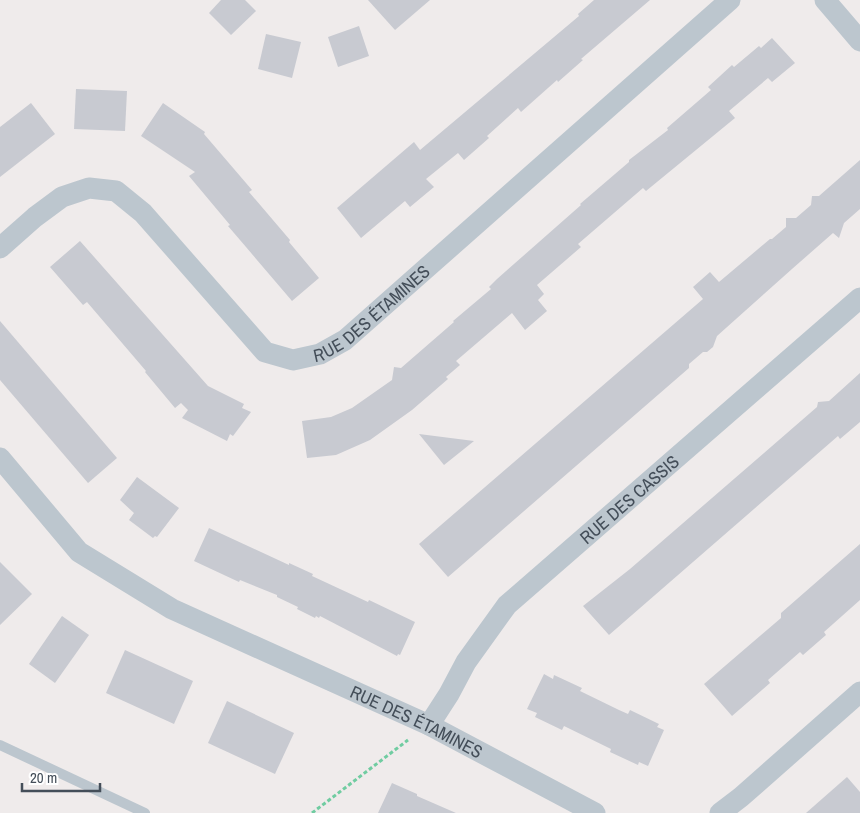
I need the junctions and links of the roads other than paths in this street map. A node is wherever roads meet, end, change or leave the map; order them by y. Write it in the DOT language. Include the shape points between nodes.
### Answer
graph roads {
  1 [pos="730,0"];
  2 [pos="825,0"];
  3 [pos="860,41"];
  4 [pos="0,248"];
  5 [pos="860,298"];
  6 [pos="0,458"];
  7 [pos="860,692"];
  8 [pos="428,724"];
  9 [pos="0,745"];
  10 [pos="145,813"];
  11 [pos="595,813"];
  12 [pos="720,813"];
  1 -- 4 [label="street, RUE DES ÉTAMINES" via="345,340 320,354 293,360 265,352 143,213 116,191 90,188 62,197"];
  2 -- 3 [label="street"];
  5 -- 8 [label="street, RUE DES CASSIS" via="507,605 466,662"];
  6 -- 8 [label="street, RUE DES ÉTAMINES" via="79,552 172,609"];
  7 -- 12 [label="street"];
  8 -- 11 [label="street, RUE DES ÉTAMINES"];
  9 -- 10 [label="lane"];
}
